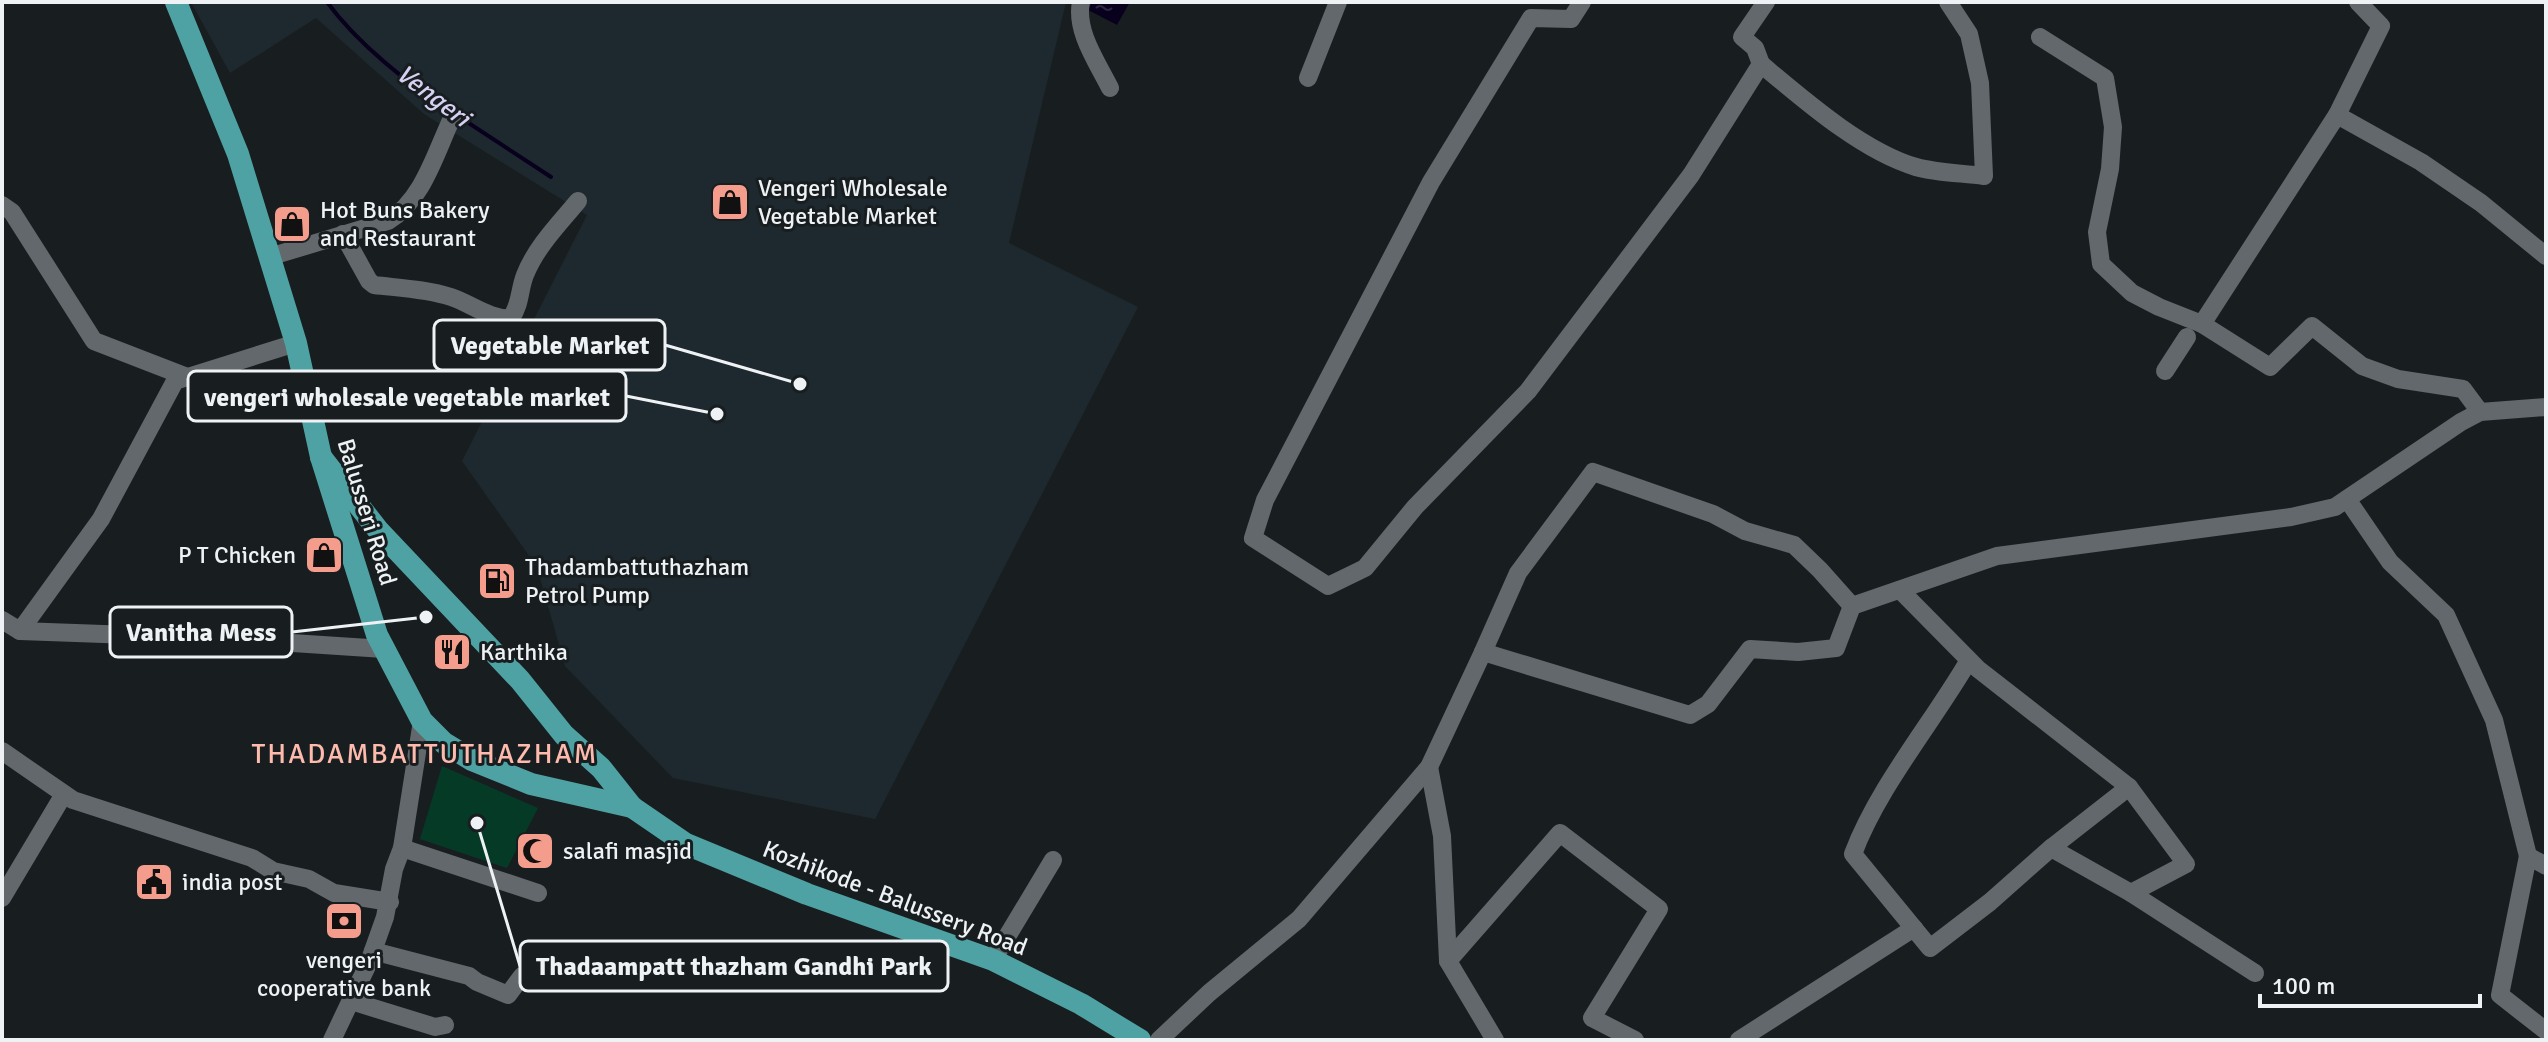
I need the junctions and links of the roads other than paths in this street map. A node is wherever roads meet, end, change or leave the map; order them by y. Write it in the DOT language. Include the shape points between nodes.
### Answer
graph roads {
  1 [pos="176,2"];
  2 [pos="1338,2"];
  3 [pos="1582,2"];
  4 [pos="1766,2"];
  5 [pos="1948,2"];
  6 [pos="2358,2"];
  7 [pos="1083,3"];
  8 [pos="2040,37"];
  9 [pos="1761,64"];
  10 [pos="1308,78"];
  11 [pos="1110,88"];
  12 [pos="2337,115"];
  13 [pos="452,118"];
  14 [pos="578,201"];
  15 [pos="2,205"];
  16 [pos="343,234"];
  17 [pos="2546,256"];
  18 [pos="269,257"];
  19 [pos="2202,324"];
  20 [pos="2187,337"];
  21 [pos="296,343"];
  22 [pos="2165,371"];
  23 [pos="187,377"];
  24 [pos="2546,407"];
  25 [pos="2480,412"];
  26 [pos="321,457"];
  27 [pos="2347,499"];
  28 [pos="1900,590"];
  29 [pos="1852,606"];
  30 [pos="2,620"];
  31 [pos="20,631"];
  32 [pos="384,649"];
  33 [pos="1483,652"];
  34 [pos="1969,660"];
  35 [pos="422,721"];
  36 [pos="2,751"];
  37 [pos="1429,767"];
  38 [pos="2129,787"];
  39 [pos="64,794"];
  40 [pos="632,807"];
  41 [pos="402,848"];
  42 [pos="2051,848"];
  43 [pos="2528,856"];
  44 [pos="1053,860"];
  45 [pos="2546,866"];
  46 [pos="538,893"];
  47 [pos="2131,893"];
  48 [pos="2,898"];
  49 [pos="390,902"];
  50 [pos="1914,928"];
  51 [pos="373,951"];
  52 [pos="993,960"];
  53 [pos="1448,961"];
  54 [pos="2255,973"];
  55 [pos="522,976"];
  56 [pos="351,1001"];
  57 [pos="445,1025"];
  58 [pos="2546,1031"];
  59 [pos="332,1040"];
  60 [pos="1140,1040"];
  61 [pos="1159,1040"];
  62 [pos="1495,1040"];
  63 [pos="1635,1040"];
  64 [pos="1739,1040"];
  1 -- 18 [label="main road, Balusseri Road" via="238,154"];
  2 -- 10 [label="street"];
  3 -- 9 [label="street" via="1571,19 1531,18 1431,182 1265,500 1253,538 1328,586 1365,568 1415,507 1528,391 1691,175"];
  4 -- 9 [label="street" via="1742,37 1755,48"];
  5 -- 9 [label="street" via="1969,34 1975,58 1984,176 1917,168 1885,153 1824,117"];
  6 -- 12 [label="street" via="2381,26"];
  7 -- 11 [label="street" via="1078,15"];
  8 -- 19 [label="street" via="2105,78 2113,127 2097,232 2101,264 2132,293"];
  12 -- 17 [label="street" via="2433,170"];
  12 -- 19 [label="street"];
  13 -- 16 [label="street" via="403,212"];
  14 -- 16 [label="street" via="536,254 511,318 438,293 374,285"];
  15 -- 23 [label="street" via="12,212 94,341"];
  16 -- 18 [label="street"];
  18 -- 21 [label="main road, Balusseri Road"];
  19 -- 25 [label="street" via="2270,367 2312,326 2362,366 2398,379 2463,389"];
  20 -- 22 [label="street"];
  21 -- 23 [label="street"];
  21 -- 26 [label="main road, Balusseri Road"];
  23 -- 31 [label="street" via="175,381 101,519"];
  24 -- 25 [label="street"];
  25 -- 27 [label="street"];
  26 -- 32 [label="main road, Balusseri Road"];
  26 -- 40 [label="main road" via="378,530"];
  27 -- 28 [label="street" via="2291,517 1997,556"];
  27 -- 43 [label="street" via="2390,562 2446,615 2494,720"];
  28 -- 29 [label="street"];
  28 -- 34 [label="street"];
  29 -- 33 [label="street" via="1836,648 1750,649 1708,704 1690,715"];
  29 -- 33 [label="street" via="1794,545 1593,472 1518,573"];
  30 -- 31 [label="street"];
  31 -- 32 [label="street"];
  32 -- 35 [label="main road, Balusseri Road"];
  33 -- 37 [label="street"];
  34 -- 38 [label="street"];
  34 -- 50 [label="street" via="1865,821 1853,854"];
  35 -- 40 [label="main road, Balusseri Road" via="472,760 531,784"];
  35 -- 41 [label="street"];
  36 -- 39 [label="street"];
  37 -- 53 [label="street" via="1442,836"];
  37 -- 61 [label="street" via="1299,919"];
  38 -- 42 [label="street"];
  38 -- 47 [label="street" via="2186,864"];
  39 -- 48 [label="street"];
  39 -- 49 [label="street" via="252,858 334,893"];
  40 -- 52 [label="main road, Kozhikode - Balussery Road" via="686,844"];
  41 -- 46 [label="street"];
  41 -- 49 [label="street"];
  42 -- 47 [label="street"];
  42 -- 50 [label="street" via="1930,948"];
  43 -- 45 [label="street"];
  43 -- 58 [label="street" via="2500,995"];
  44 -- 52 [label="street"];
  47 -- 54 [label="street"];
  49 -- 51 [label="street"];
  50 -- 64 [label="street"];
  51 -- 55 [label="street" via="469,976 508,995"];
  51 -- 56 [label="street"];
  52 -- 60 [label="main road, Kozhikode - Balussery Road"];
  53 -- 62 [label="street"];
  53 -- 63 [label="street" via="1560,833 1659,909 1592,1018"];
  56 -- 57 [label="street" via="435,1027"];
  56 -- 59 [label="street"];
}
